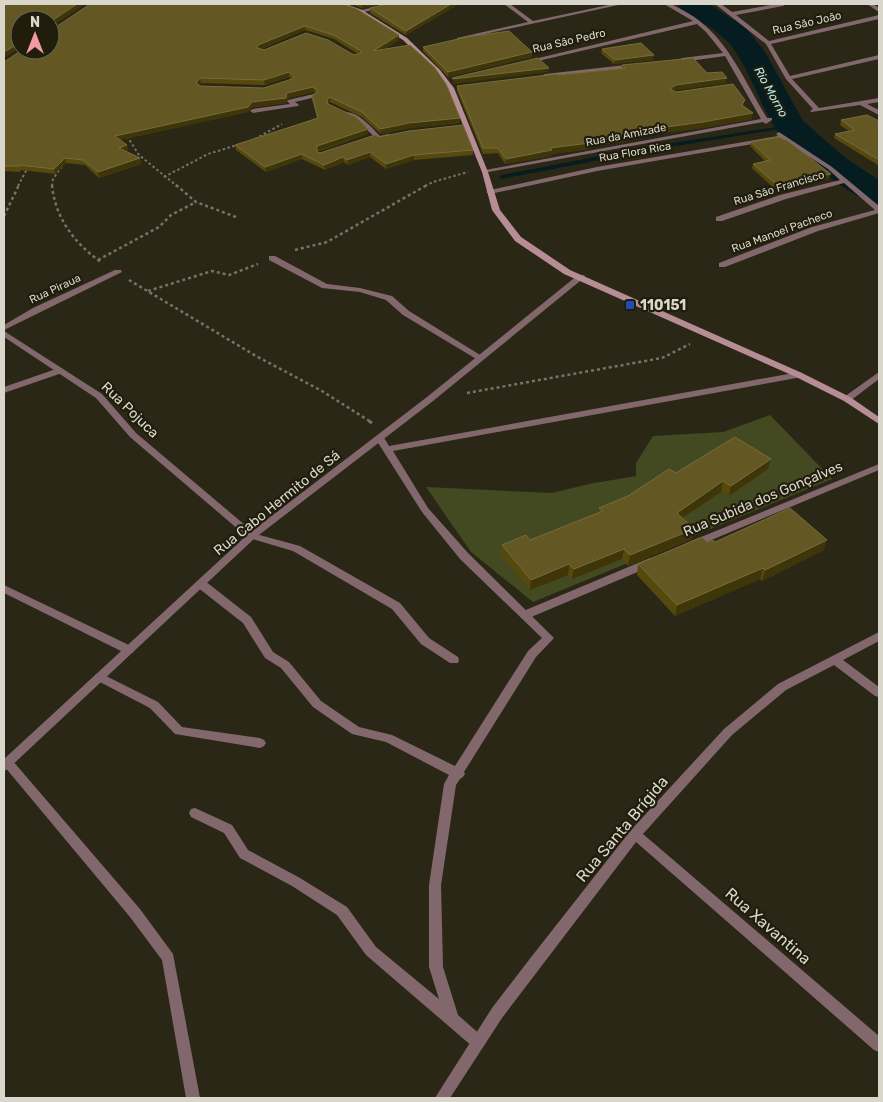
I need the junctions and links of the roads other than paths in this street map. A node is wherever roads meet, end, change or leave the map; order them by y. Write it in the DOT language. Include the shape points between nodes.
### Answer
graph roads {
  1 [pos="342,4"];
  2 [pos="395,4"];
  3 [pos="507,4"];
  4 [pos="577,4"];
  5 [pos="620,4"];
  6 [pos="666,4"];
  7 [pos="718,4"];
  8 [pos="783,4"];
  9 [pos="870,4"];
  10 [pos="587,10"];
  11 [pos="879,10"];
  12 [pos="360,11"];
  13 [pos="732,14"];
  14 [pos="879,17"];
  15 [pos="697,22"];
  16 [pos="532,23"];
  17 [pos="455,40"];
  18 [pos="768,42"];
  19 [pos="426,47"];
  20 [pos="416,49"];
  21 [pos="728,54"];
  22 [pos="879,57"];
  23 [pos="678,60"];
  24 [pos="522,62"];
  25 [pos="639,65"];
  26 [pos="540,77"];
  27 [pos="454,78"];
  28 [pos="788,78"];
  29 [pos="445,80"];
  30 [pos="745,84"];
  31 [pos="736,86"];
  32 [pos="460,87"];
  33 [pos="450,88"];
  34 [pos="314,96"];
  35 [pos="879,100"];
  36 [pos="864,104"];
  37 [pos="253,110"];
  38 [pos="338,110"];
  39 [pos="879,113"];
  40 [pos="468,126"];
  41 [pos="458,127"];
  42 [pos="394,135"];
  43 [pos="376,136"];
  44 [pos="367,139"];
  45 [pos="484,169"];
  46 [pos="845,181"];
  47 [pos="490,192"];
  48 [pos="879,210"];
  49 [pos="719,219"];
  50 [pos="272,258"];
  51 [pos="722,266"];
  52 [pos="118,272"];
  53 [pos="581,277"];
  54 [pos="4,328"];
  55 [pos="4,333"];
  56 [pos="481,358"];
  57 [pos="59,371"];
  58 [pos="799,375"];
  59 [pos="879,375"];
  60 [pos="4,390"];
  61 [pos="847,400"];
  62 [pos="879,421"];
  63 [pos="383,435"];
  64 [pos="387,449"];
  65 [pos="879,467"];
  66 [pos="252,536"];
  67 [pos="679,550"];
  68 [pos="661,558"];
  69 [pos="201,584"];
  70 [pos="4,589"];
  71 [pos="525,615"];
  72 [pos="879,636"];
  73 [pos="129,650"];
  74 [pos="454,660"];
  75 [pos="835,660"];
  76 [pos="100,677"];
  77 [pos="879,693"];
  78 [pos="260,743"];
  79 [pos="6,765"];
  80 [pos="458,774"];
  81 [pos="194,813"];
  82 [pos="635,834"];
  83 [pos="452,1018"];
  84 [pos="478,1042"];
  85 [pos="879,1045"];
  86 [pos="193,1098"];
  87 [pos="442,1098"];
  1 -- 12 [label="main road"];
  2 -- 12 [label="street"];
  3 -- 16 [label="street"];
  4 -- 10 [label="street"];
  5 -- 10 [label="street"];
  6 -- 15 [label="street"];
  7 -- 13 [label="street"];
  8 -- 13 [label="street"];
  9 -- 11 [label="street"];
  10 -- 16 [label="street"];
  12 -- 20 [label="main road"];
  13 -- 18 [label="street"];
  14 -- 18 [label="street, Rua São João"];
  15 -- 21 [label="street"];
  15 -- 24 [label="street, Rua São Pedro"];
  16 -- 17 [label="street"];
  18 -- 28 [label="street"];
  19 -- 20 [label="street"];
  20 -- 29 [label="main road"];
  21 -- 23 [label="street"];
  21 -- 30 [label="street"];
  22 -- 28 [label="street"];
  25 -- 26 [label="street"];
  27 -- 29 [label="street"];
  28 -- 36 [label="street" via="815,111"];
  29 -- 33 [label="main road"];
  30 -- 31 [label="street"];
  30 -- 45 [label="street, Rua da Amizade" via="767,120"];
  32 -- 33 [label="street"];
  33 -- 40 [label="main road"];
  34 -- 37 [label="street" via="290,101 296,105"];
  35 -- 36 [label="street"];
  36 -- 39 [label="street"];
  38 -- 43 [label="street" via="359,120"];
  40 -- 41 [label="street"];
  40 -- 45 [label="main road"];
  42 -- 43 [label="street"];
  43 -- 44 [label="street"];
  45 -- 47 [label="main road"];
  46 -- 47 [label="street, Rua Flora Rica" via="782,135"];
  46 -- 48 [label="street"];
  46 -- 49 [label="street, Rua São Francisco" via="783,197"];
  47 -- 53 [label="main road" via="496,210 518,239 545,259"];
  48 -- 51 [label="street, Rua Manoel Pacheco" via="814,229"];
  50 -- 56 [label="street" via="325,286 360,290 389,298 406,313"];
  52 -- 54 [label="street, Rua Piraua"];
  53 -- 56 [label="street, Rua Cabo Hermito de Sá"];
  53 -- 58 [label="main road"];
  55 -- 57 [label="street, Rua Pojuca"];
  56 -- 63 [label="street, Rua Cabo Hermito de Sá"];
  57 -- 60 [label="street"];
  57 -- 66 [label="street, Rua Pojuca" via="99,396 133,435"];
  58 -- 61 [label="main road"];
  58 -- 64 [label="street"];
  59 -- 61 [label="street"];
  61 -- 62 [label="main road"];
  63 -- 64 [label="street"];
  63 -- 66 [label="street, Rua Cabo Hermito de Sá"];
  64 -- 71 [label="street" via="425,510 464,556"];
  65 -- 67 [label="street, Rua Subida dos Gonçalves"];
  66 -- 69 [label="street, Rua Cabo Hermito de Sá"];
  66 -- 74 [label="street" via="296,548 396,606 425,641"];
  68 -- 71 [label="street"];
  69 -- 73 [label="street, Rua Cabo Hermito de Sá"];
  69 -- 80 [label="street" via="248,620 269,655 285,665 317,704 356,731 388,738"];
  70 -- 73 [label="street"];
  71 -- 80 [label="street" via="549,638 532,654"];
  72 -- 75 [label="street, Rua Santa Brígida"];
  73 -- 76 [label="street, Rua Cabo Hermito de Sá"];
  75 -- 77 [label="street"];
  75 -- 82 [label="street, Rua Santa Brígida" via="782,687 728,732"];
  76 -- 78 [label="street" via="154,704 179,731"];
  76 -- 79 [label="street, Rua Cabo Hermito de Sá"];
  79 -- 86 [label="street" via="135,913 168,958"];
  80 -- 83 [label="street" via="450,784 435,885 436,967"];
  81 -- 83 [label="street" via="228,829 244,854 342,911 371,951"];
  82 -- 84 [label="street, Rua Santa Brígida" via="536,960"];
  82 -- 85 [label="street, Rua Xavantina"];
  83 -- 84 [label="street"];
  84 -- 87 [label="street, Rua Santa Brígida"];
}
